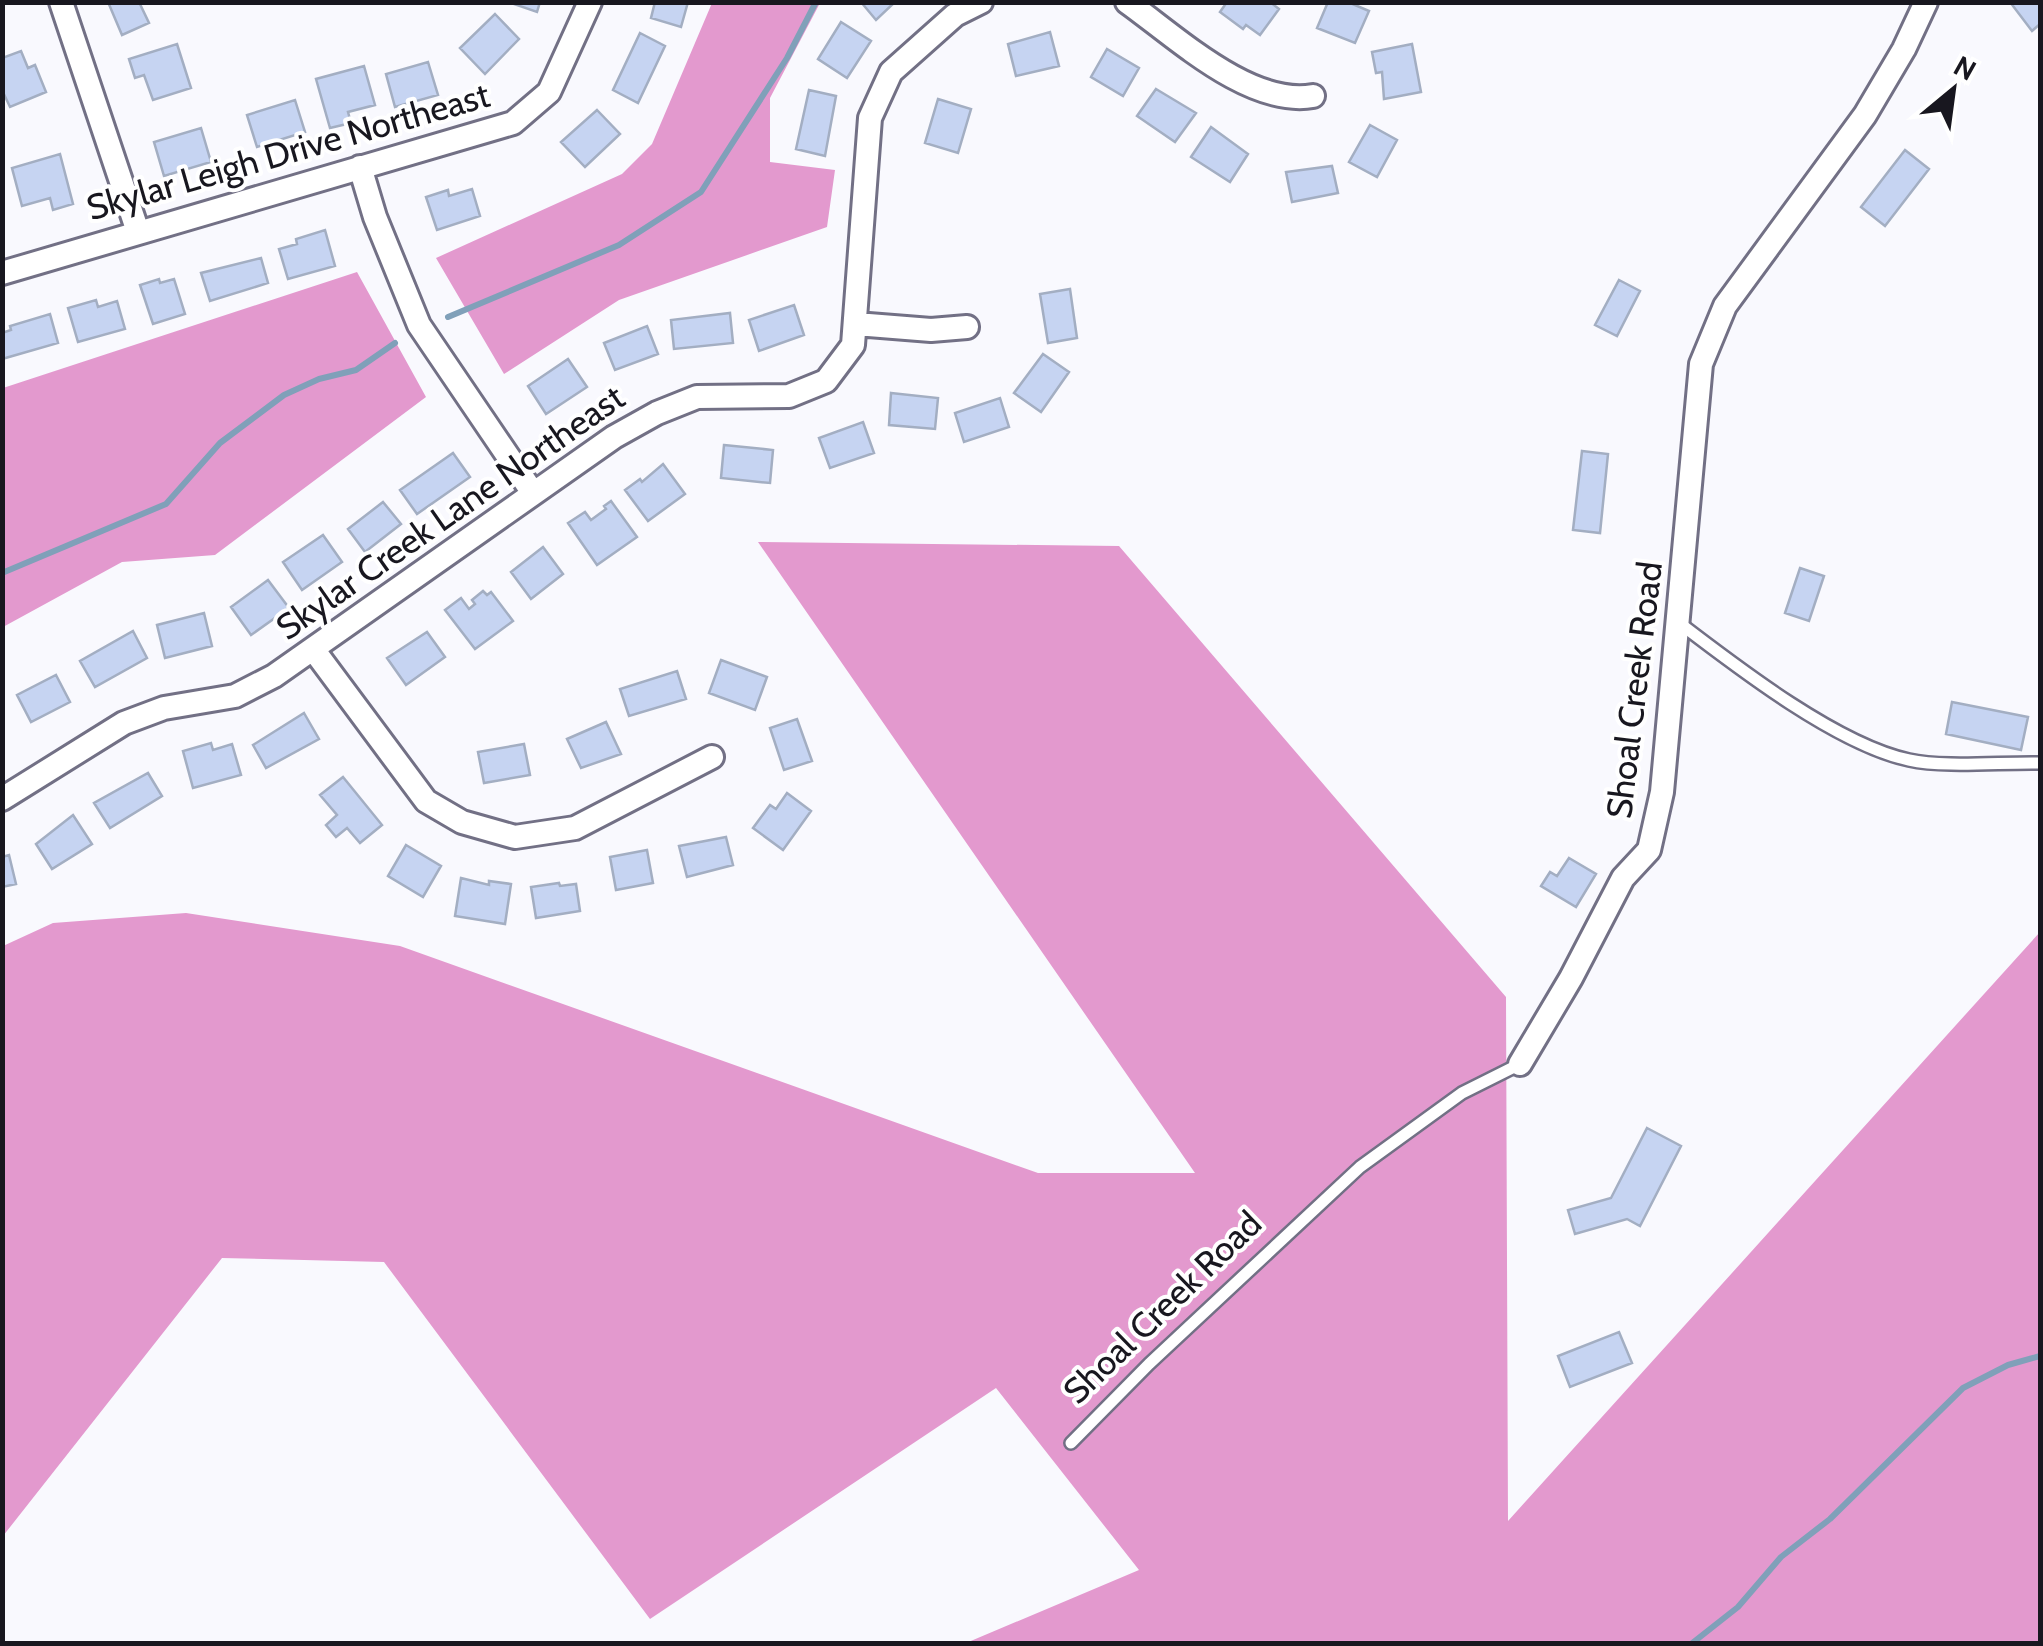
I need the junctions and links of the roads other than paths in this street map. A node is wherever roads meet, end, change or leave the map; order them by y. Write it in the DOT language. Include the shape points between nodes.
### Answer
graph roads {
  1 [pos="61,2"];
  2 [pos="590,2"];
  3 [pos="981,2"];
  4 [pos="1128,2"];
  5 [pos="1926,2"];
  6 [pos="1313,96"];
  7 [pos="360,167"];
  8 [pos="138,232"];
  9 [pos="2,273"];
  10 [pos="856,324"];
  11 [pos="967,327"];
  12 [pos="532,494"];
  13 [pos="1678,622"];
  14 [pos="312,649"];
  15 [pos="712,757"];
  16 [pos="2040,763"];
  17 [pos="2,799"];
  18 [pos="1520,1064"];
  19 [pos="1072,1444"];
  1 -- 8 [label="street"];
  2 -- 7 [label="street, Skylar Leigh Drive Northeast" via="549,92 513,123"];
  3 -- 10 [label="street, Skylar Creek Lane Northeast" via="955,15 891,72 870,118"];
  4 -- 6 [label="street" via="1229,74 1270,94"];
  5 -- 13 [label="street, Shoal Creek Road" via="1866,115 1724,306 1701,364"];
  7 -- 8 [label="street, Skylar Leigh Drive Northeast"];
  7 -- 12 [label="street" via="419,325"];
  8 -- 9 [label="street, Skylar Leigh Drive Northeast"];
  10 -- 11 [label="street"];
  10 -- 12 [label="street, Skylar Creek Lane Northeast" via="854,345 826,382 789,396 697,396 614,436"];
  12 -- 14 [label="street, Skylar Creek Lane Northeast"];
  13 -- 16 [label="lane" via="1868,749 1914,761"];
  13 -- 18 [label="street, Shoal Creek Road" via="1662,792 1649,850 1622,878"];
  14 -- 15 [label="street" via="426,801 462,822 516,837 575,828"];
  14 -- 17 [label="street, Skylar Creek Lane Northeast" via="235,696 164,708 124,723"];
  18 -- 19 [label="lane, Shoal Creek Road" via="1462,1093 1360,1167"];
}
